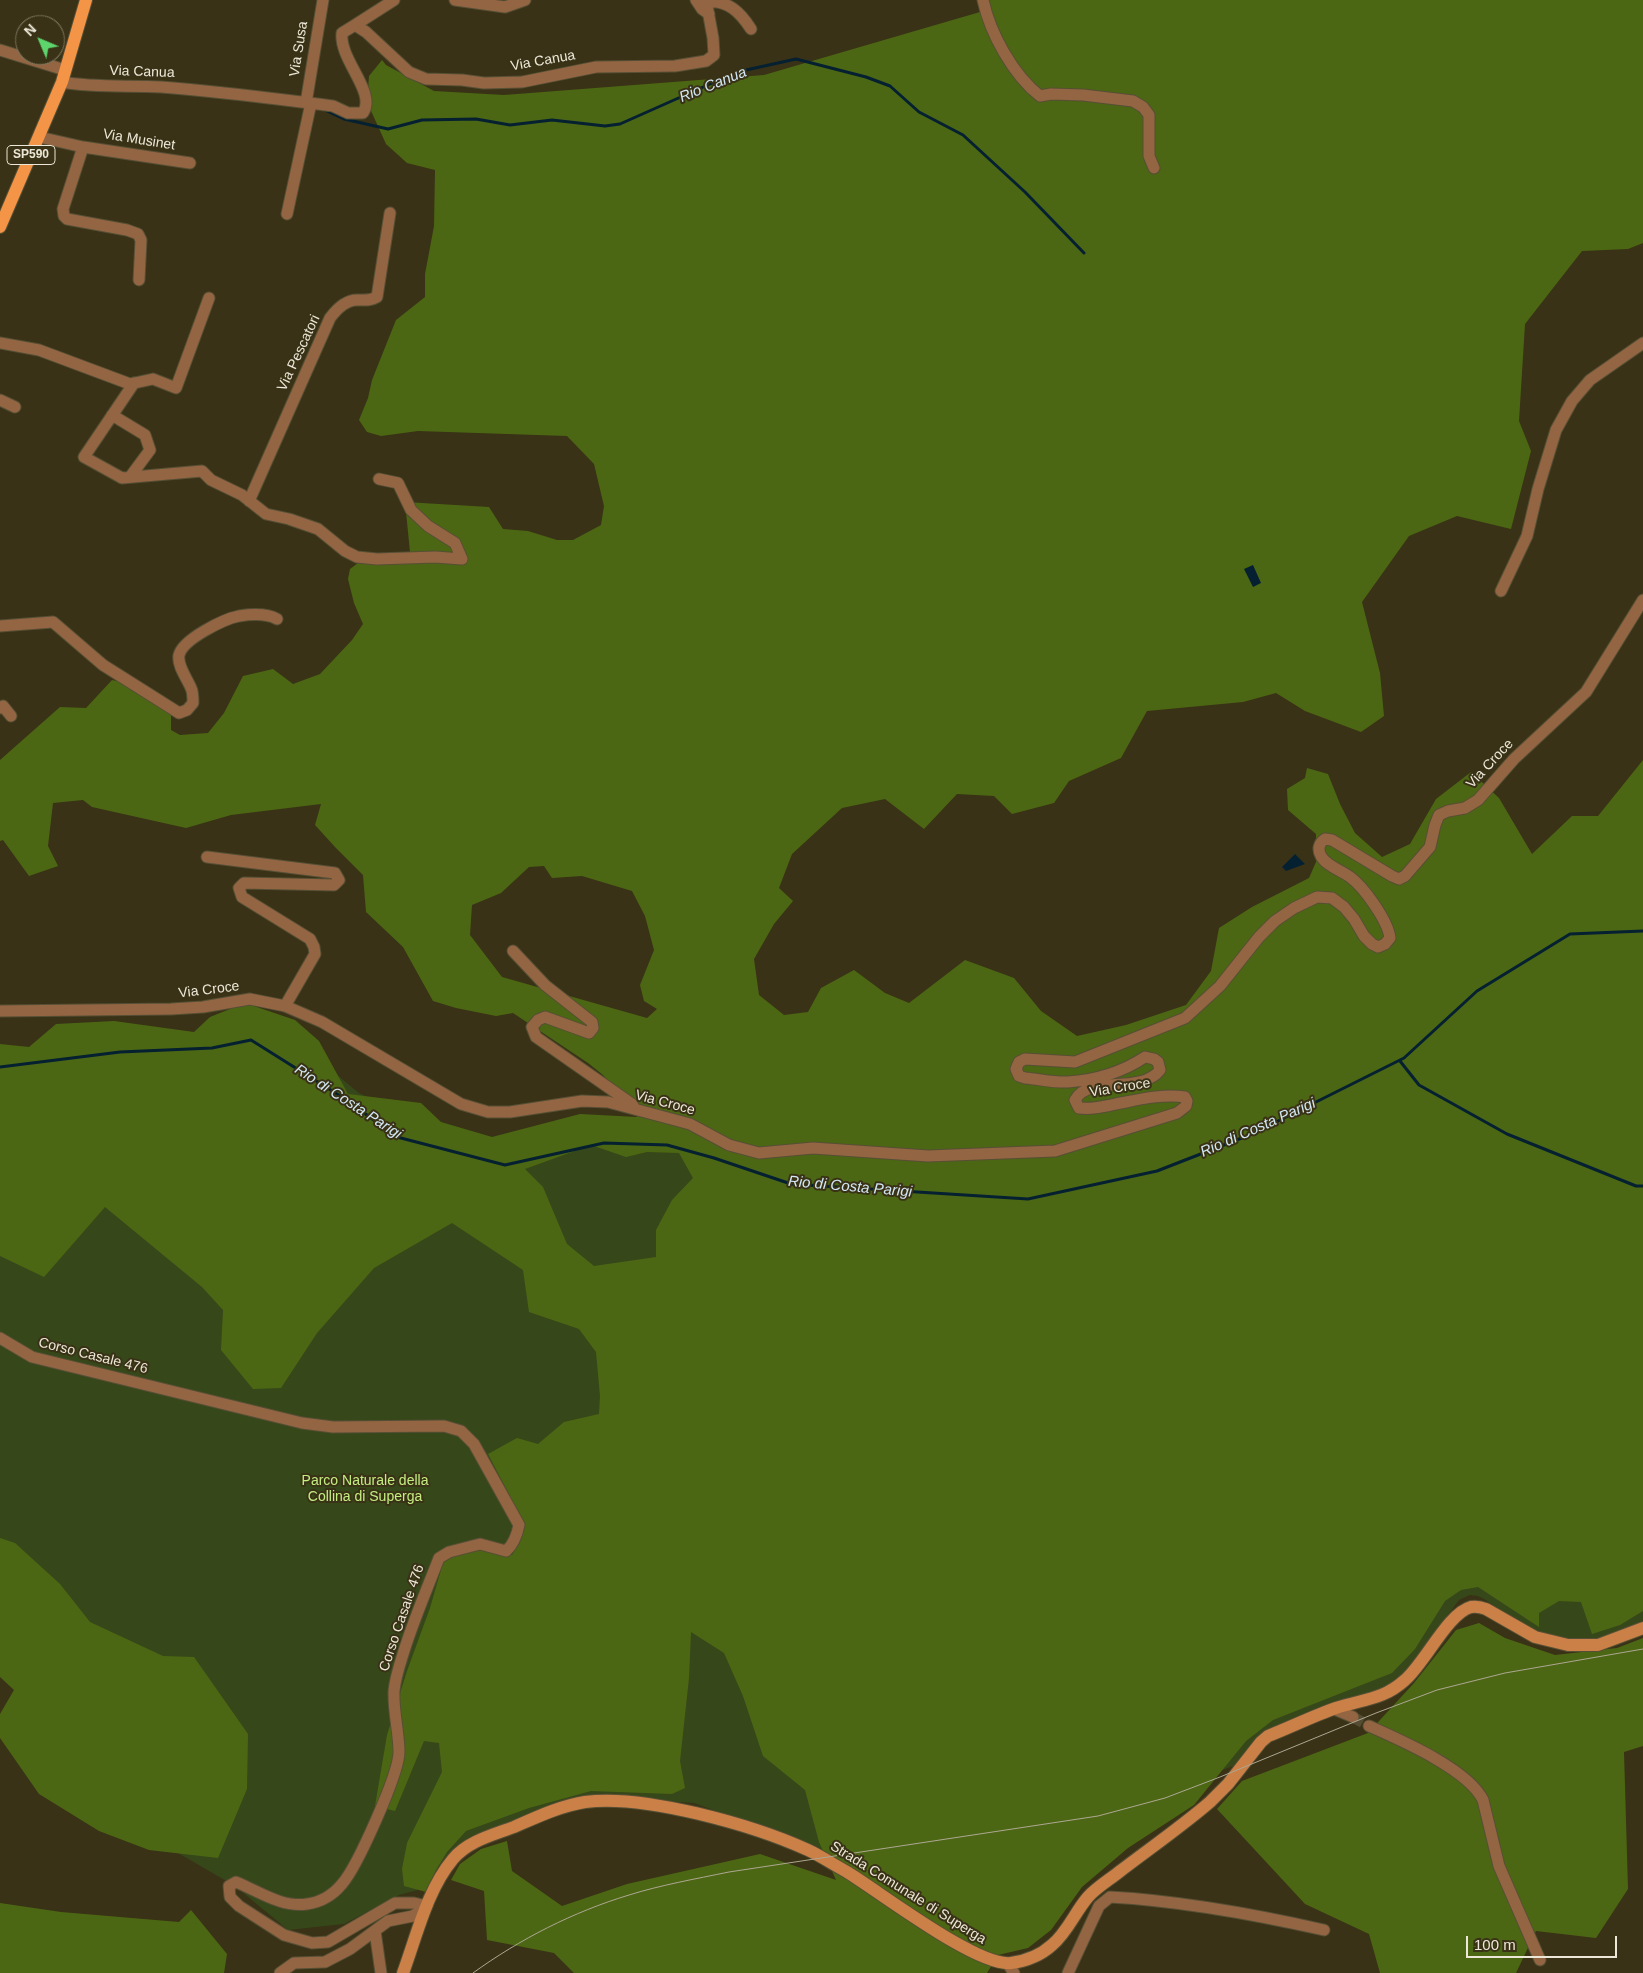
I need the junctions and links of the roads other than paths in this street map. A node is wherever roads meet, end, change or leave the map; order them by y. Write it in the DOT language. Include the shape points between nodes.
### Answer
graph roads {
  1 [pos="86,0"];
  2 [pos="323,0"];
  3 [pos="394,0"];
  4 [pos="455,0"];
  5 [pos="525,0"];
  6 [pos="983,0"];
  7 [pos="703,1"];
  8 [pos="355,24"];
  9 [pos="750,28"];
  10 [pos="0,50"];
  11 [pos="64,76"];
  12 [pos="309,103"];
  13 [pos="39,138"];
  14 [pos="83,147"];
  15 [pos="190,163"];
  16 [pos="1154,168"];
  17 [pos="390,213"];
  18 [pos="287,214"];
  19 [pos="0,227"];
  20 [pos="139,280"];
  21 [pos="209,298"];
  22 [pos="0,343"];
  23 [pos="1643,343"];
  24 [pos="134,383"];
  25 [pos="0,400"];
  26 [pos="15,406"];
  27 [pos="112,415"];
  28 [pos="130,477"];
  29 [pos="380,479"];
  30 [pos="248,501"];
  31 [pos="1501,591"];
  32 [pos="1643,600"];
  33 [pos="277,619"];
  34 [pos="0,626"];
  35 [pos="0,708"];
  36 [pos="12,716"];
  37 [pos="208,857"];
  38 [pos="513,951"];
  39 [pos="285,1006"];
  40 [pos="0,1011"];
  41 [pos="636,1110"];
  42 [pos="0,1338"];
  43 [pos="1643,1628"];
  44 [pos="1334,1709"];
  45 [pos="1353,1717"];
  46 [pos="1368,1726"];
  47 [pos="427,1906"];
  48 [pos="1324,1930"];
  49 [pos="375,1931"];
  50 [pos="1540,1960"];
  51 [pos="1011,1968"];
  52 [pos="280,1973"];
  53 [pos="381,1973"];
  54 [pos="403,1973"];
  55 [pos="1068,1973"];
  1 -- 11 [label="main road, SP590"];
  2 -- 12 [label="street, Via Susa"];
  3 -- 8 [label="street, Via Canua"];
  4 -- 5 [label="street" via="505,7"];
  6 -- 16 [label="street" via="1006,55 1026,85 1040,96 1083,95 1133,101 1143,107 1149,114 1149,156"];
  7 -- 8 [label="street, Via Canua" via="709,14 714,55 706,61 675,66 596,67 522,82 484,84 416,77"];
  7 -- 9 [label="street, Via Canua" via="729,4"];
  8 -- 12 [label="street, Via Canua" via="342,33 341,42 366,94 366,108 363,113 355,114 333,106"];
  10 -- 11 [label="street, Via Canua"];
  11 -- 12 [label="street, Via Canua" via="79,85 203,90"];
  11 -- 13 [label="main road, SP590"];
  12 -- 18 [label="street"];
  13 -- 14 [label="street, Via Musinet"];
  13 -- 19 [label="main road, SP590"];
  14 -- 15 [label="street, Via Musinet"];
  14 -- 20 [label="street, Via Musinet" via="63,209 64,216 138,234"];
  17 -- 30 [label="street, Via Pescatori" via="377,298 372,301 354,300 336,310 330,318"];
  21 -- 24 [label="street" via="176,388 153,379"];
  22 -- 24 [label="street" via="40,350"];
  23 -- 31 [label="street" via="1590,380 1572,401 1556,430 1527,536"];
  24 -- 27 [label="street"];
  25 -- 26 [label="street"];
  27 -- 28 [label="street" via="145,435 150,450"];
  27 -- 28 [label="street" via="84,457 122,478"];
  28 -- 30 [label="street" via="202,471 211,480"];
  29 -- 30 [label="street" via="398,483 411,510 428,526 455,543 462,559 357,558 318,529 266,514"];
  32 -- 41 [label="street, Via Croce" via="1586,692 1514,759 1478,800 1465,808 1440,815 1430,847 1406,876 1399,879 1392,876 1332,840 1321,842 1321,856 1364,890 1390,932 1385,944 1378,947 1372,944 1354,918 1332,898 1317,897 1275,921 1220,986 1185,1018 1075,1062 1025,1059 1016,1069 1018,1076 1025,1078 1067,1082 1106,1076 1145,1057 1154,1059 1160,1070 1157,1073 1139,1082 1087,1089 1079,1092 1074,1100 1079,1108 1090,1109 1145,1099 1185,1097 1186,1106 1177,1113 1055,1152 928,1156 813,1148 759,1153 729,1145 690,1124"];
  33 -- 34 [label="street" via="268,614 238,616 187,642 179,654 192,690 193,703 178,713 103,665 53,622"];
  35 -- 36 [label="street" via="3,706"];
  37 -- 39 [label="street" via="335,873 339,880 334,885 244,883 239,888 242,897 310,939 314,947 315,954"];
  38 -- 41 [label="street" via="545,985 592,1022 594,1028 588,1033 545,1017 532,1027 536,1037"];
  39 -- 40 [label="street, Via Croce" via="250,1000 171,1009"];
  39 -- 41 [label="street, Via Croce" via="322,1022 461,1104 488,1112 582,1102 608,1102"];
  42 -- 47 [label="street, Corso Casale 476" via="32,1357 282,1419 333,1427 444,1426 461,1431 474,1444 519,1525 517,1534 506,1551 480,1544 439,1558 398,1670 394,1692 399,1754 395,1770 377,1818 344,1882 334,1893 307,1904 287,1904 236,1882 228,1890 239,1906 284,1935 312,1943 328,1942 395,1903"];
  43 -- 44 [label="street, Strada Comunale di Superga" via="1598,1645 1568,1645 1535,1637 1486,1609 1471,1607 1457,1616 1411,1675 1398,1686 1381,1697"];
  44 -- 45 [label="street"];
  44 -- 51 [label="street, Strada Comunale di Superga" via="1268,1736 1210,1802 1089,1896 1054,1944"];
  46 -- 50 [label="street" via="1426,1752 1478,1790 1499,1866"];
  47 -- 49 [label="street" via="413,1916 388,1921"];
  47 -- 51 [label="street, Strada Comunale di Superga" via="453,1858 478,1841 577,1804 637,1803 722,1821 779,1838 809,1851 952,1942"];
  47 -- 54 [label="street, Strada Comunale di Superga"];
  48 -- 55 [label="street" via="1211,1907 1110,1897 1099,1906"];
  49 -- 52 [label="street" via="325,1962 294,1963"];
  49 -- 53 [label="street"];
}
